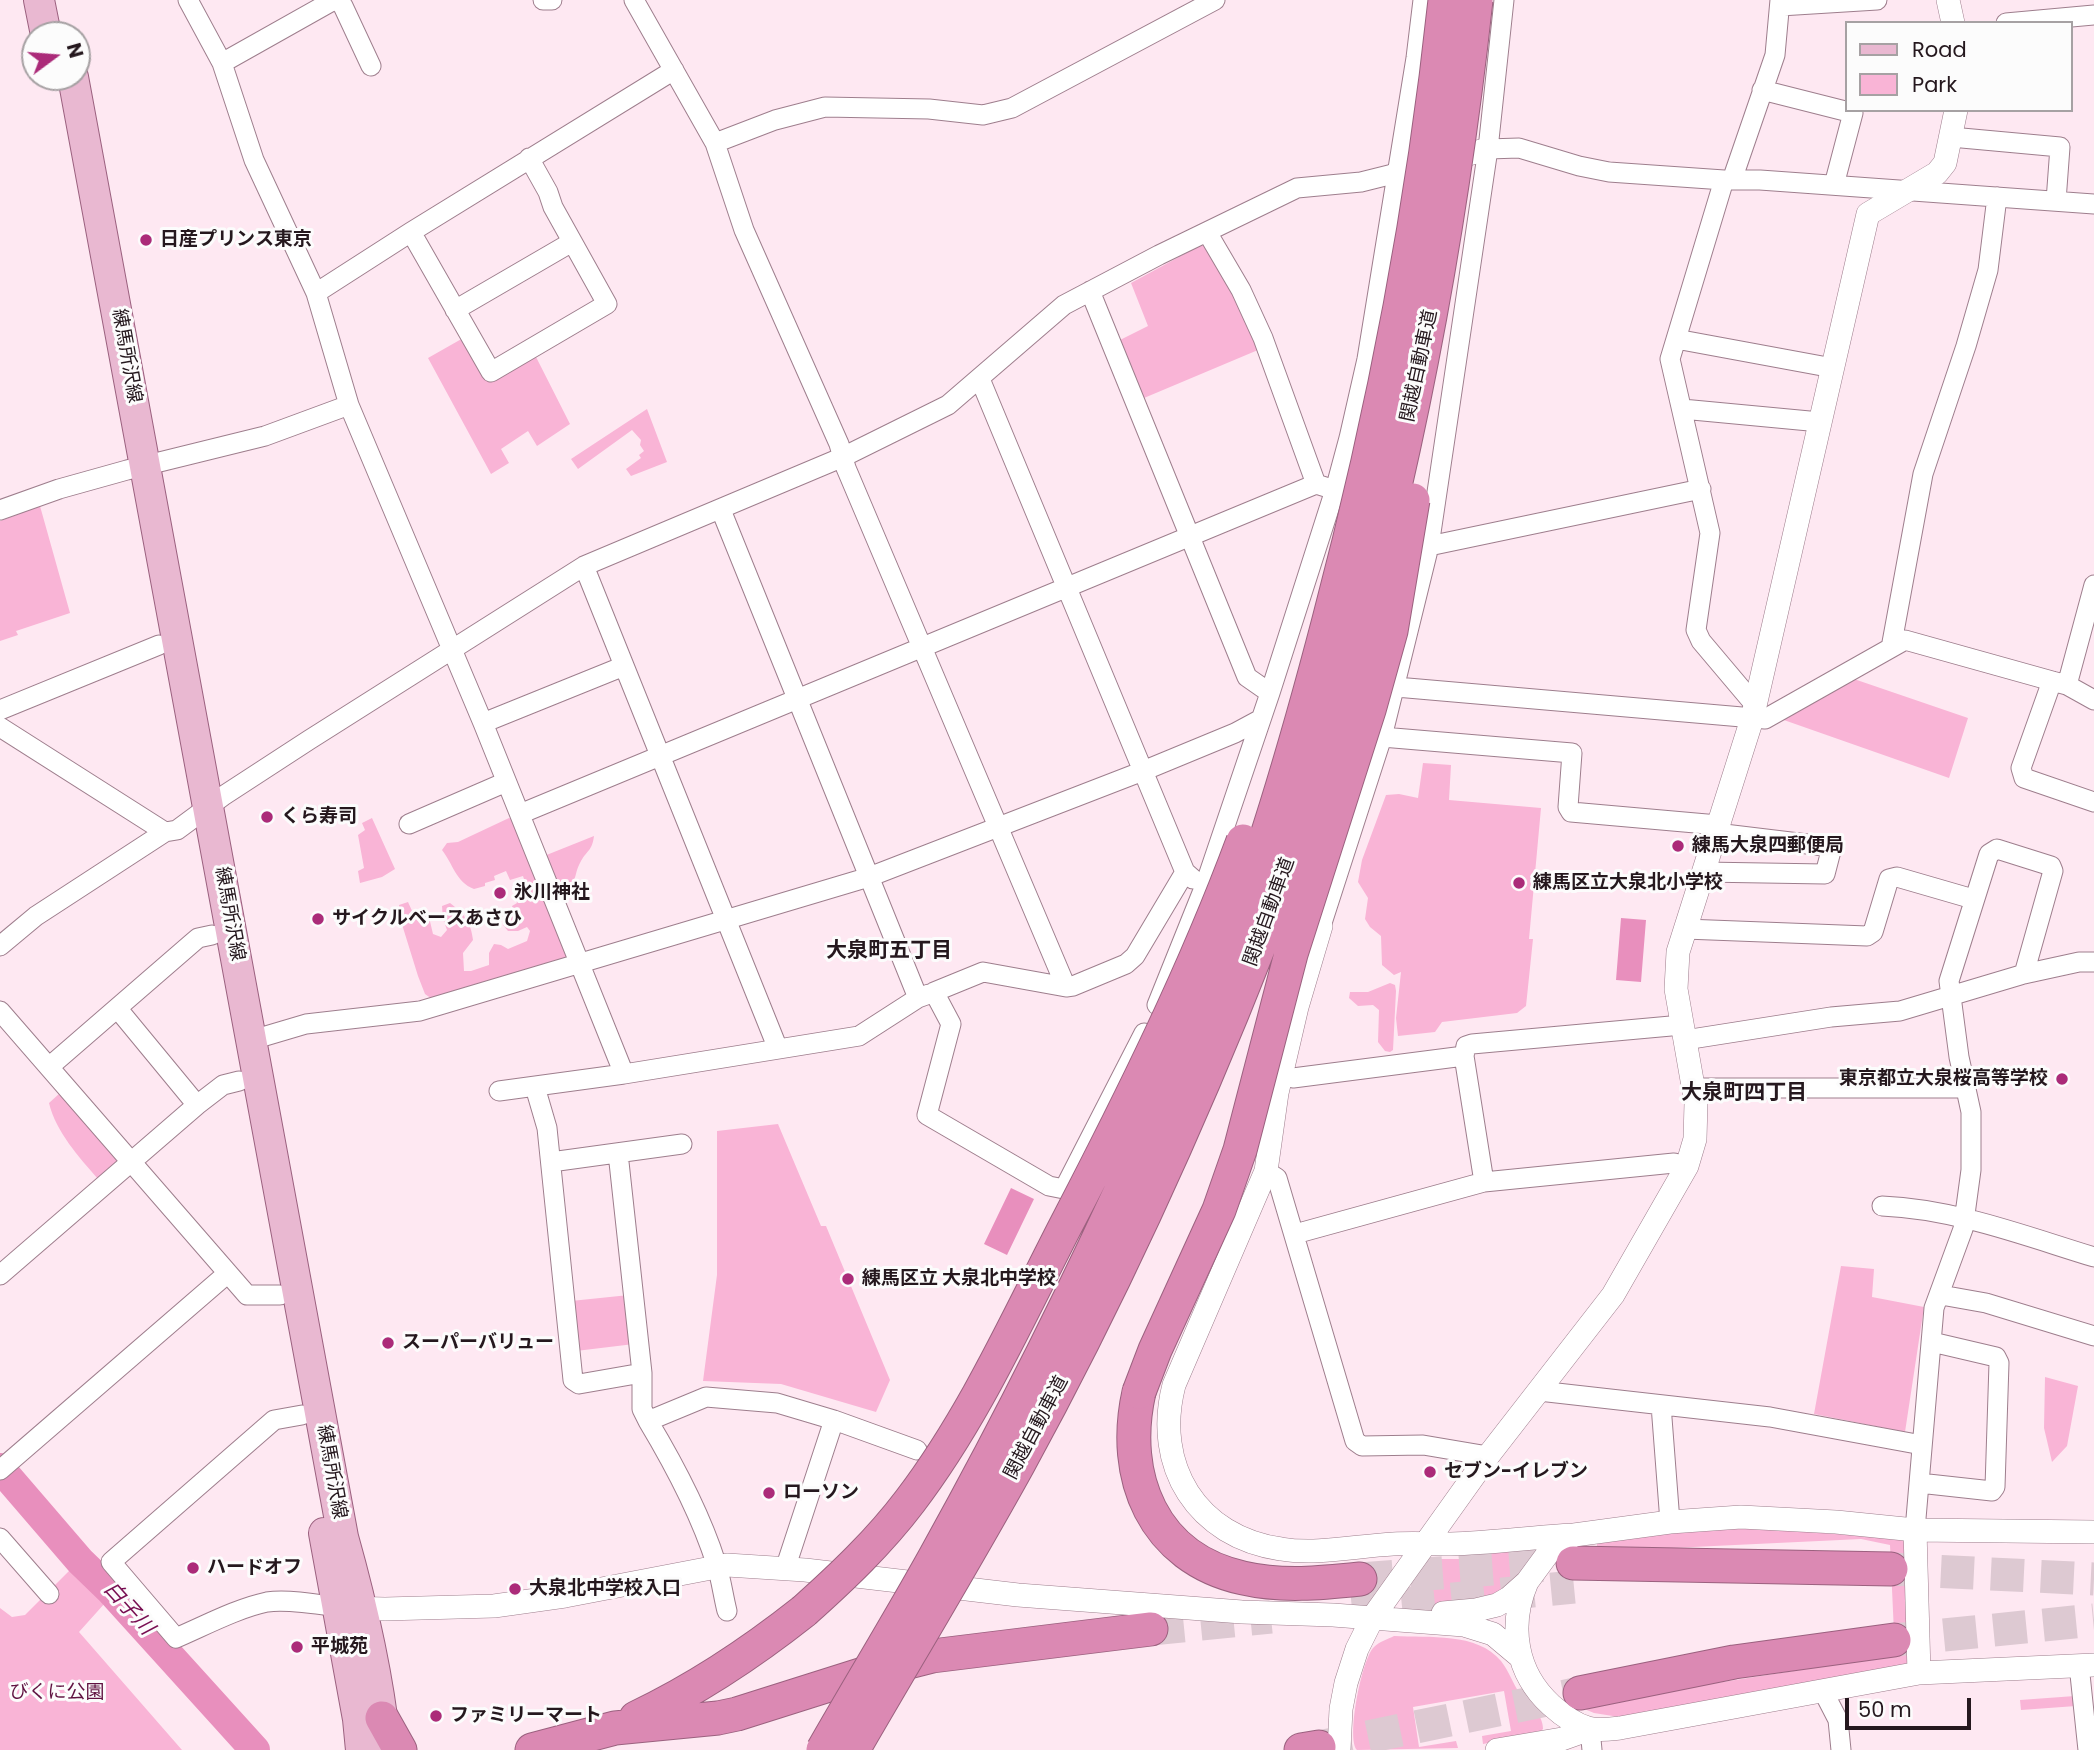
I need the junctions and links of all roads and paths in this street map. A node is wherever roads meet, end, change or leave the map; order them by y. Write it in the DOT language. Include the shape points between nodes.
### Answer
graph roads {
  1 [pos="39,0"];
  2 [pos="60,0"];
  3 [pos="188,0"];
  4 [pos="336,0"];
  5 [pos="543,0"];
  6 [pos="552,0"];
  7 [pos="634,0"];
  8 [pos="1214,0"];
  9 [pos="1423,0"];
  10 [pos="1445,0"];
  11 [pos="1475,0"];
  12 [pos="1504,0"];
  13 [pos="1877,0"];
  14 [pos="1948,0"];
  15 [pos="1780,3"];
  16 [pos="2094,15"];
  17 [pos="43,21"];
  18 [pos="64,21"];
  19 [pos="1953,21"];
  20 [pos="2028,21"];
  21 [pos="222,62"];
  22 [pos="371,66"];
  23 [pos="674,70"];
  24 [pos="1762,90"];
  25 [pos="57,91"];
  26 [pos="76,91"];
  27 [pos="1846,111"];
  28 [pos="1849,112"];
  29 [pos="1956,112"];
  30 [pos="1951,137"];
  31 [pos="715,143"];
  32 [pos="1488,149"];
  33 [pos="529,158"];
  34 [pos="1945,163"];
  35 [pos="1397,173"];
  36 [pos="1728,180"];
  37 [pos="1834,185"];
  38 [pos="1873,189"];
  39 [pos="1905,192"];
  40 [pos="1940,193"];
  41 [pos="1997,197"];
  42 [pos="2056,201"];
  43 [pos="2094,204"];
  44 [pos="1868,214"];
  45 [pos="411,232"];
  46 [pos="1207,232"];
  47 [pos="572,242"];
  48 [pos="1090,291"];
  49 [pos="316,293"];
  50 [pos="455,310"];
  51 [pos="1431,316"];
  52 [pos="1676,339"];
  53 [pos="1833,368"];
  54 [pos="980,379"];
  55 [pos="349,405"];
  56 [pos="1682,410"];
  57 [pos="1820,422"];
  58 [pos="1361,438"];
  59 [pos="843,457"];
  60 [pos="136,468"];
  61 [pos="1316,484"];
  62 [pos="1701,489"];
  63 [pos="1335,490"];
  64 [pos="0,510"];
  65 [pos="721,510"];
  66 [pos="1191,537"];
  67 [pos="1429,546"];
  68 [pos="584,566"];
  69 [pos="2094,585"];
  70 [pos="1067,588"];
  71 [pos="159,645"];
  72 [pos="923,646"];
  73 [pos="1891,648"];
  74 [pos="452,649"];
  75 [pos="624,666"];
  76 [pos="2060,683"];
  77 [pos="1396,687"];
  78 [pos="1270,694"];
  79 [pos="798,698"];
  80 [pos="2094,700"];
  81 [pos="0,710"];
  82 [pos="1754,712"];
  83 [pos="1261,719"];
  84 [pos="483,723"];
  85 [pos="0,727"];
  86 [pos="1382,737"];
  87 [pos="660,756"];
  88 [pos="1143,771"];
  89 [pos="506,782"];
  90 [pos="2094,802"];
  91 [pos="520,814"];
  92 [pos="189,820"];
  93 [pos="409,824"];
  94 [pos="1000,828"];
  95 [pos="1717,829"];
  96 [pos="1185,872"];
  97 [pos="1703,872"];
  98 [pos="870,877"];
  99 [pos="1204,888"];
  100 [pos="1973,899"];
  101 [pos="726,922"];
  102 [pos="1321,926"];
  103 [pos="1685,929"];
  104 [pos="212,936"];
  105 [pos="0,946"];
  106 [pos="2094,962"];
  107 [pos="581,963"];
  108 [pos="2024,974"];
  109 [pos="1066,987"];
  110 [pos="926,995"];
  111 [pos="1950,997"];
  112 [pos="117,1008"];
  113 [pos="0,1010"];
  114 [pos="1684,1033"];
  115 [pos="252,1040"];
  116 [pos="778,1049"];
  117 [pos="1464,1056"];
  118 [pos="49,1067"];
  119 [pos="624,1074"];
  120 [pos="1282,1076"];
  121 [pos="239,1081"];
  122 [pos="536,1087"];
  123 [pos="1693,1088"];
  124 [pos="1965,1088"];
  125 [pos="499,1091"];
  126 [pos="197,1105"];
  127 [pos="682,1144"];
  128 [pos="618,1153"];
  129 [pos="131,1161"];
  130 [pos="551,1162"];
  131 [pos="1687,1166"];
  132 [pos="1266,1171"];
  133 [pos="1484,1181"];
  134 [pos="1882,1206"];
  135 [pos="1965,1218"];
  136 [pos="1294,1234"];
  137 [pos="2094,1257"];
  138 [pos="228,1273"];
  139 [pos="0,1275"];
  140 [pos="280,1295"];
  141 [pos="1941,1295"];
  142 [pos="2094,1336"];
  143 [pos="1932,1342"];
  144 [pos="642,1373"];
  145 [pos="1539,1391"];
  146 [pos="1661,1405"];
  147 [pos="302,1415"];
  148 [pos="834,1420"];
  149 [pos="649,1421"];
  150 [pos="1922,1445"];
  151 [pos="917,1450"];
  152 [pos="1488,1456"];
  153 [pos="5,1465"];
  154 [pos="1919,1483"];
  155 [pos="1670,1522"];
  156 [pos="1915,1530"];
  157 [pos="2094,1532"];
  158 [pos="0,1538"];
  159 [pos="1424,1544"];
  160 [pos="935,1557"];
  161 [pos="1574,1562"];
  162 [pos="717,1566"];
  163 [pos="785,1569"];
  164 [pos="1891,1570"];
  165 [pos="1360,1579"];
  166 [pos="1527,1582"];
  167 [pos="48,1594"];
  168 [pos="349,1608"];
  169 [pos="726,1611"];
  170 [pos="1373,1617"];
  171 [pos="1151,1629"];
  172 [pos="1894,1640"];
  173 [pos="1518,1655"];
  174 [pos="2086,1665"];
  175 [pos="1919,1673"];
  176 [pos="1823,1691"];
  177 [pos="1570,1703"];
  178 [pos="615,1728"];
  179 [pos="384,1734"];
  180 [pos="1591,1739"];
  181 [pos="1561,1745"];
  182 [pos="1320,1749"];
  183 [pos="362,1750"];
  184 [pos="400,1750"];
  185 [pos="532,1750"];
  186 [pos="808,1750"];
  187 [pos="822,1750"];
  188 [pos="853,1750"];
  189 [pos="1497,1750"];
  190 [pos="1841,1750"];
  191 [pos="2088,1750"];
  1 -- 17 [label="main road"];
  2 -- 18 [label="main road"];
  3 -- 21 [label="street"];
  4 -- 21 [label="street"];
  4 -- 22 [label="street"];
  5 -- 6 [label="street"];
  7 -- 23 [label="street"];
  8 -- 31 [label="street" via="1012,108 983,115 825,107"];
  9 -- 35 [label="street"];
  10 -- 58 [label="highway, 関越自動車道, bridge" via="1403,292"];
  11 -- 51 [label="highway, 関越自動車道, bridge"];
  12 -- 32 [label="street"];
  13 -- 15 [label="street"];
  14 -- 19 [label="street"];
  15 -- 24 [label="street" via="1775,55"];
  16 -- 20 [label="street"];
  21 -- 49 [label="street" via="254,160"];
  23 -- 31 [label="street"];
  23 -- 33 [label="street"];
  24 -- 27 [label="street"];
  24 -- 36 [label="street"];
  25 -- 60 [label="main road, 練馬所沢線"];
  26 -- 60 [label="main road, 練馬所沢線"];
  28 -- 37 [label="street" via="1853,113"];
  29 -- 30 [label="street"];
  30 -- 34 [label="street"];
  30 -- 42 [label="street" via="2060,147"];
  31 -- 59 [label="street" via="744,230"];
  32 -- 35 [label="street"];
  32 -- 36 [label="street" via="1519,148 1609,172"];
  32 -- 67 [label="street"];
  33 -- 45 [label="street"];
  33 -- 47 [label="street"];
  34 -- 39 [label="street"];
  34 -- 40 [label="street"];
  35 -- 46 [label="street" via="1361,182 1297,188"];
  35 -- 58 [label="street" via="1367,359"];
  36 -- 37 [label="street"];
  36 -- 52 [label="street"];
  37 -- 38 [label="street"];
  38 -- 39 [label="street"];
  38 -- 44 [label="street"];
  39 -- 40 [label="street"];
  39 -- 44 [label="street"];
  40 -- 41 [label="street"];
  41 -- 42 [label="street"];
  41 -- 73 [label="street" via="1987,270 1923,474"];
  42 -- 43 [label="street"];
  44 -- 53 [label="street"];
  45 -- 49 [label="street"];
  45 -- 50 [label="street"];
  46 -- 48 [label="street"];
  46 -- 61 [label="street" via="1263,338"];
  47 -- 50 [label="street"];
  47 -- 50 [label="street" via="607,304 491,372"];
  48 -- 54 [label="street" via="1064,305"];
  48 -- 66 [label="street"];
  49 -- 55 [label="street"];
  51 -- 165 [label="highway, bridge" via="1413,496 1391,631 1291,954 1230,1179 1155,1350 1139,1392 1132,1432 1138,1482 1150,1510 1188,1554 1214,1569 1260,1581 1296,1584"];
  51 -- 188 [label="highway, 関越自動車道, bridge" via="1364,613 1320,768 1235,1005 1076,1356"];
  52 -- 53 [label="street"];
  52 -- 56 [label="street" via="1670,359"];
  53 -- 57 [label="street"];
  54 -- 59 [label="street" via="948,405"];
  54 -- 70 [label="street"];
  55 -- 60 [label="street" via="265,436"];
  55 -- 74 [label="street"];
  56 -- 57 [label="street"];
  56 -- 62 [label="street"];
  57 -- 82 [label="street"];
  58 -- 63 [label="street"];
  58 -- 160 [label="highway, 関越自動車道, bridge" via="1344,562 1288,771 1222,965 1057,1326"];
  58 -- 178 [label="highway, bridge" via="1288,717 1233,868 1143,1073 946,1448 886,1531 804,1611 713,1677"];
  59 -- 65 [label="street"];
  59 -- 72 [label="street"];
  60 -- 64 [label="street"];
  60 -- 71 [label="main road, 練馬所沢線"];
  60 -- 92 [label="main road, 練馬所沢線"];
  61 -- 63 [label="street"];
  61 -- 66 [label="street"];
  62 -- 67 [label="street"];
  62 -- 82 [label="street" via="1710,533 1696,630"];
  63 -- 78 [label="street"];
  65 -- 68 [label="street"];
  65 -- 79 [label="street"];
  66 -- 70 [label="street"];
  66 -- 78 [label="street" via="1247,677"];
  67 -- 77 [label="street"];
  68 -- 74 [label="street"];
  68 -- 75 [label="street"];
  69 -- 76 [label="street"];
  70 -- 72 [label="street"];
  70 -- 88 [label="street"];
  71 -- 81 [label="street"];
  71 -- 92 [label="main road, 練馬所沢線"];
  72 -- 79 [label="street"];
  72 -- 94 [label="street"];
  73 -- 76 [label="street" via="1906,640"];
  73 -- 82 [label="street" via="1765,719"];
  74 -- 84 [label="street"];
  74 -- 92 [label="street"];
  75 -- 84 [label="street"];
  75 -- 87 [label="street"];
  76 -- 80 [label="street"];
  76 -- 90 [label="street" via="2021,768 2024,778"];
  77 -- 82 [label="street" via="1738,715"];
  77 -- 86 [label="street"];
  78 -- 83 [label="street"];
  79 -- 87 [label="street"];
  79 -- 98 [label="street"];
  82 -- 95 [label="street"];
  83 -- 88 [label="street"];
  83 -- 99 [label="street"];
  84 -- 89 [label="street"];
  85 -- 92 [label="street"];
  86 -- 95 [label="street" via="1572,753 1571,812"];
  86 -- 102 [label="street"];
  87 -- 91 [label="street"];
  87 -- 101 [label="street"];
  88 -- 94 [label="street"];
  88 -- 96 [label="street"];
  89 -- 91 [label="street"];
  89 -- 93 [label="street"];
  91 -- 107 [label="street"];
  92 -- 104 [label="main road, 練馬所沢線"];
  92 -- 105 [label="street" via="36,916"];
  92 -- 115 [label="main road, 練馬所沢線"];
  94 -- 98 [label="street"];
  94 -- 109 [label="street"];
  95 -- 97 [label="street"];
  95 -- 97 [label="street" via="1832,847 1825,874"];
  96 -- 99 [label="street"];
  96 -- 109 [label="street" via="1132,960"];
  97 -- 103 [label="street"];
  98 -- 101 [label="street"];
  98 -- 110 [label="street"];
  99 -- 102 [label="street"];
  99 -- 110 [label="street" via="1149,1022 1063,1189 1049,1186 927,1115 951,1024"];
  100 -- 103 [label="street" via="1897,877 1889,879 1873,932 1867,936"];
  100 -- 108 [label="street" via="1989,854 1997,849 2052,866"];
  100 -- 111 [label="street" via="1949,981"];
  101 -- 107 [label="street"];
  101 -- 116 [label="street"];
  102 -- 120 [label="street"];
  103 -- 114 [label="street" via="1675,978"];
  104 -- 112 [label="street" via="198,938"];
  104 -- 121 [label="main road, 練馬所沢線"];
  106 -- 108 [label="street"];
  107 -- 115 [label="street" via="420,1011 306,1024"];
  107 -- 119 [label="street"];
  108 -- 111 [label="street"];
  109 -- 110 [label="street" via="983,972"];
  110 -- 116 [label="street" via="859,1036"];
  111 -- 114 [label="street" via="1900,1011"];
  111 -- 124 [label="street"];
  112 -- 118 [label="street"];
  112 -- 126 [label="street"];
  113 -- 118 [label="street"];
  114 -- 117 [label="street" via="1472,1044 1466,1046"];
  114 -- 123 [label="street"];
  115 -- 168 [label="main road, 練馬所沢線" via="343,1536"];
  116 -- 119 [label="street"];
  117 -- 120 [label="street"];
  117 -- 133 [label="street"];
  118 -- 129 [label="street"];
  119 -- 122 [label="street"];
  120 -- 132 [label="street"];
  121 -- 126 [label="street" via="223,1085"];
  121 -- 140 [label="main road, 練馬所沢線"];
  122 -- 125 [label="street"];
  122 -- 130 [label="street"];
  123 -- 124 [label="street"];
  123 -- 131 [label="street" via="1695,1139"];
  124 -- 135 [label="street" via="1971,1112"];
  126 -- 129 [label="street"];
  127 -- 128 [label="street"];
  128 -- 130 [label="street"];
  128 -- 144 [label="street"];
  129 -- 138 [label="street"];
  129 -- 139 [label="street"];
  130 -- 144 [label="street" via="573,1380 579,1384"];
  131 -- 133 [label="street" via="1674,1163"];
  131 -- 145 [label="street" via="1613,1295"];
  132 -- 136 [label="street" via="1277,1178"];
  132 -- 159 [label="street" via="1174,1385 1168,1440 1180,1480 1215,1523 1260,1545 1316,1550"];
  133 -- 136 [label="street"];
  134 -- 135 [label="street"];
  135 -- 137 [label="street"];
  135 -- 141 [label="street"];
  136 -- 152 [label="street" via="1355,1441 1362,1446 1423,1445"];
  138 -- 140 [label="street" via="247,1295"];
  138 -- 153 [label="street"];
  140 -- 147 [label="main road, 練馬所沢線"];
  141 -- 142 [label="street" via="1986,1303"];
  141 -- 143 [label="street" via="1934,1308"];
  143 -- 150 [label="street"];
  143 -- 154 [label="street" via="1996,1357 1999,1363 1995,1487 1992,1491"];
  144 -- 149 [label="street" via="641,1404"];
  145 -- 146 [label="street"];
  145 -- 152 [label="street"];
  146 -- 150 [label="street" via="1770,1417"];
  146 -- 155 [label="street"];
  147 -- 168 [label="main road, 練馬所沢線"];
  147 -- 168 [label="street" via="274,1420 111,1562 176,1638 268,1602"];
  148 -- 149 [label="street" via="777,1403 706,1397"];
  148 -- 151 [label="street"];
  148 -- 163 [label="street"];
  149 -- 162 [label="street" via="693,1502"];
  150 -- 154 [label="street"];
  152 -- 159 [label="street"];
  154 -- 156 [label="street"];
  155 -- 156 [label="street" via="1787,1518"];
  155 -- 161 [label="street"];
  156 -- 157 [label="street"];
  156 -- 175 [label="street"];
  158 -- 167 [label="street"];
  159 -- 161 [label="street"];
  159 -- 170 [label="street"];
  160 -- 186 [label="highway, bridge"];
  160 -- 187 [label="highway, 関越自動車道, bridge"];
  161 -- 164 [label="highway"];
  161 -- 166 [label="street" via="1549,1552"];
  162 -- 163 [label="street"];
  162 -- 168 [label="street" via="494,1606"];
  162 -- 169 [label="street"];
  163 -- 170 [label="street" via="1018,1595"];
  166 -- 170 [label="street" via="1497,1605 1476,1610"];
  166 -- 173 [label="street" via="1518,1610"];
  168 -- 179 [label="main road, 練馬所沢線"];
  168 -- 183 [label="main road, 練馬所沢線"];
  170 -- 173 [label="street" via="1480,1628"];
  170 -- 182 [label="street" via="1357,1649 1341,1709"];
  171 -- 178 [label="highway" via="932,1656 727,1716"];
  172 -- 177 [label="highway" via="1734,1662"];
  173 -- 177 [label="street" via="1536,1690"];
  174 -- 175 [label="street"];
  174 -- 191 [label="street"];
  175 -- 176 [label="street"];
  176 -- 180 [label="street" via="1620,1728"];
  176 -- 190 [label="street" via="1838,1720"];
  177 -- 180 [label="street"];
  177 -- 181 [label="street"];
  178 -- 185 [label="highway"];
  179 -- 184 [label="highway"];
  180 -- 181 [label="street"];
  181 -- 189 [label="street"];
}
